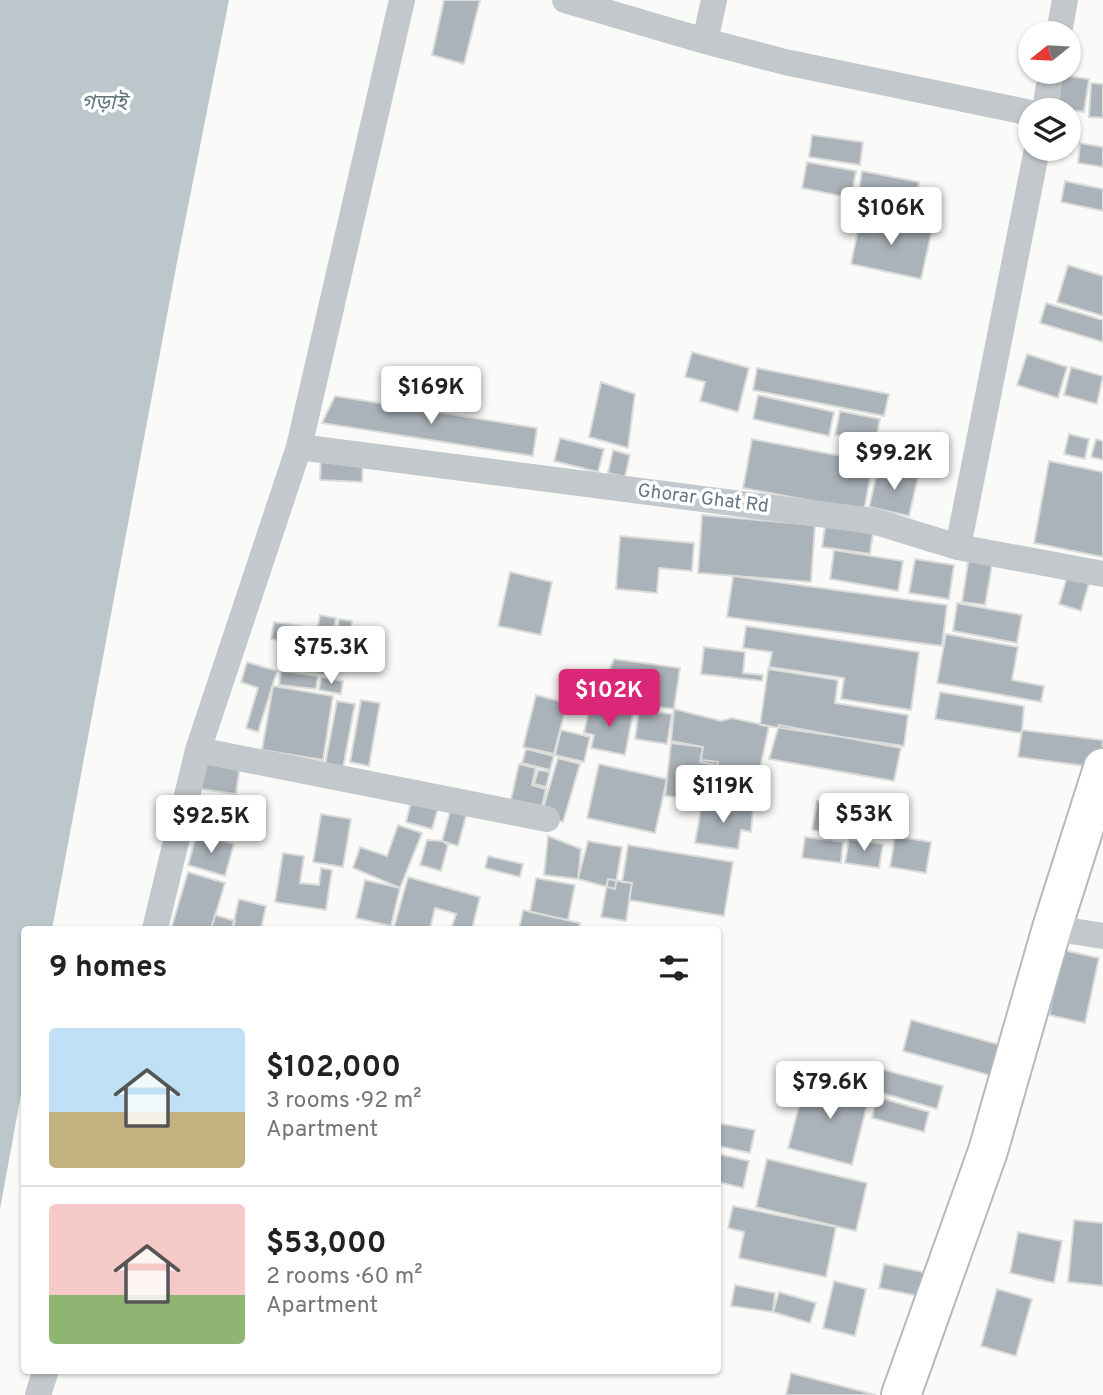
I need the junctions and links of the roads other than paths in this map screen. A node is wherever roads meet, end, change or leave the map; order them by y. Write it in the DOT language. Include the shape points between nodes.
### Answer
graph roads {
  1 [pos="402,0"];
  2 [pos="565,0"];
  3 [pos="714,0"];
  4 [pos="1065,0"];
  5 [pos="1061,21"];
  6 [pos="705,41"];
  7 [pos="1018,110"];
  8 [pos="1035,161"];
  9 [pos="299,447"];
  10 [pos="958,547"];
  11 [pos="1103,574"];
  12 [pos="198,750"];
  13 [pos="1103,768"];
  14 [pos="547,819"];
  15 [pos="156,926"];
  16 [pos="1052,928"];
  17 [pos="1103,936"];
  18 [pos="45,1374"];
  19 [pos="38,1395"];
  20 [pos="901,1395"];
  1 -- 9 [label="street"];
  2 -- 6 [label="street"];
  3 -- 6 [label="street"];
  4 -- 5 [label="street"];
  6 -- 7 [label="street"];
  8 -- 10 [label="street"];
  9 -- 10 [label="street, Ghorar Ghat Rd" via="873,521"];
  9 -- 12 [label="street"];
  10 -- 11 [label="street, Ghorar Ghat Rd"];
  12 -- 14 [label="street"];
  12 -- 15 [label="street"];
  13 -- 16 [label="street"];
  16 -- 17 [label="street"];
  16 -- 20 [label="street" via="988,1151"];
  18 -- 19 [label="street"];
}
